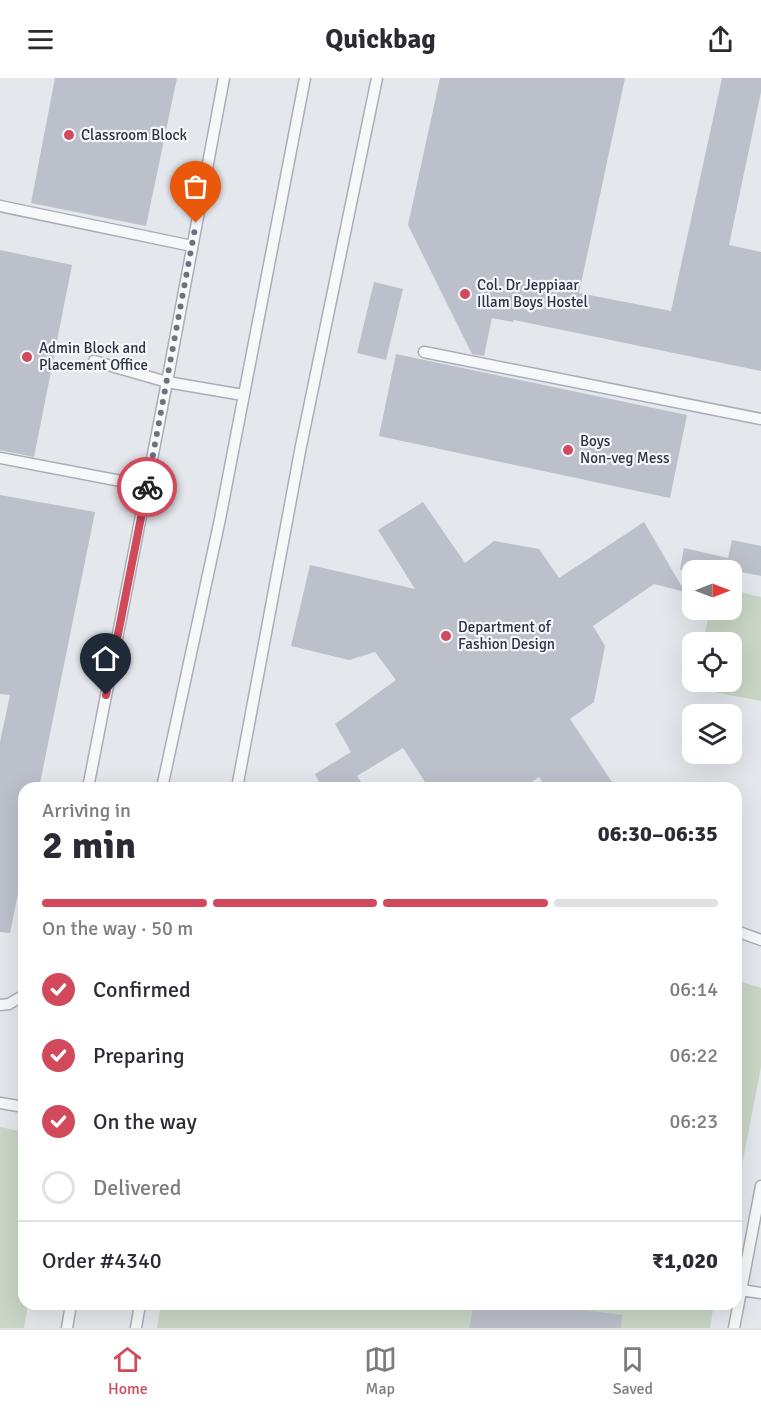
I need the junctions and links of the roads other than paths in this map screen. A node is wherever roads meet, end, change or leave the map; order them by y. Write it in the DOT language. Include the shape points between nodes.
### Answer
graph roads {
  1 [pos="224,78"];
  2 [pos="305,78"];
  3 [pos="377,78"];
  4 [pos="0,206"];
  5 [pos="192,246"];
  6 [pos="424,352"];
  7 [pos="94,360"];
  8 [pos="167,382"];
  9 [pos="243,394"];
  10 [pos="761,419"];
  11 [pos="0,458"];
  12 [pos="147,486"];
  13 [pos="89,782"];
  14 [pos="163,782"];
  15 [pos="238,782"];
  16 [pos="742,933"];
  17 [pos="761,940"];
  18 [pos="18,999"];
  19 [pos="0,1005"];
  20 [pos="0,1102"];
  21 [pos="18,1106"];
  22 [pos="761,1186"];
  23 [pos="742,1285"];
  24 [pos="742,1290"];
  25 [pos="761,1293"];
  26 [pos="70,1310"];
  27 [pos="139,1310"];
  28 [pos="737,1310"];
  29 [pos="67,1328"];
  30 [pos="136,1328"];
  31 [pos="734,1328"];
  1 -- 5 [label="lane"];
  2 -- 9 [label="lane"];
  3 -- 15 [label="lane" via="300,446"];
  4 -- 5 [label="lane"];
  5 -- 8 [label="lane"];
  6 -- 10 [label="lane"];
  7 -- 8 [label="lane"];
  8 -- 9 [label="lane"];
  8 -- 12 [label="lane"];
  9 -- 14 [label="lane"];
  11 -- 12 [label="lane"];
  12 -- 13 [label="lane"];
  16 -- 17 [label="lane"];
  18 -- 19 [label="lane"];
  20 -- 21 [label="lane"];
  22 -- 23 [label="lane"];
  24 -- 25 [label="lane"];
  26 -- 29 [label="lane"];
  27 -- 30 [label="lane"];
  28 -- 31 [label="lane"];
}
